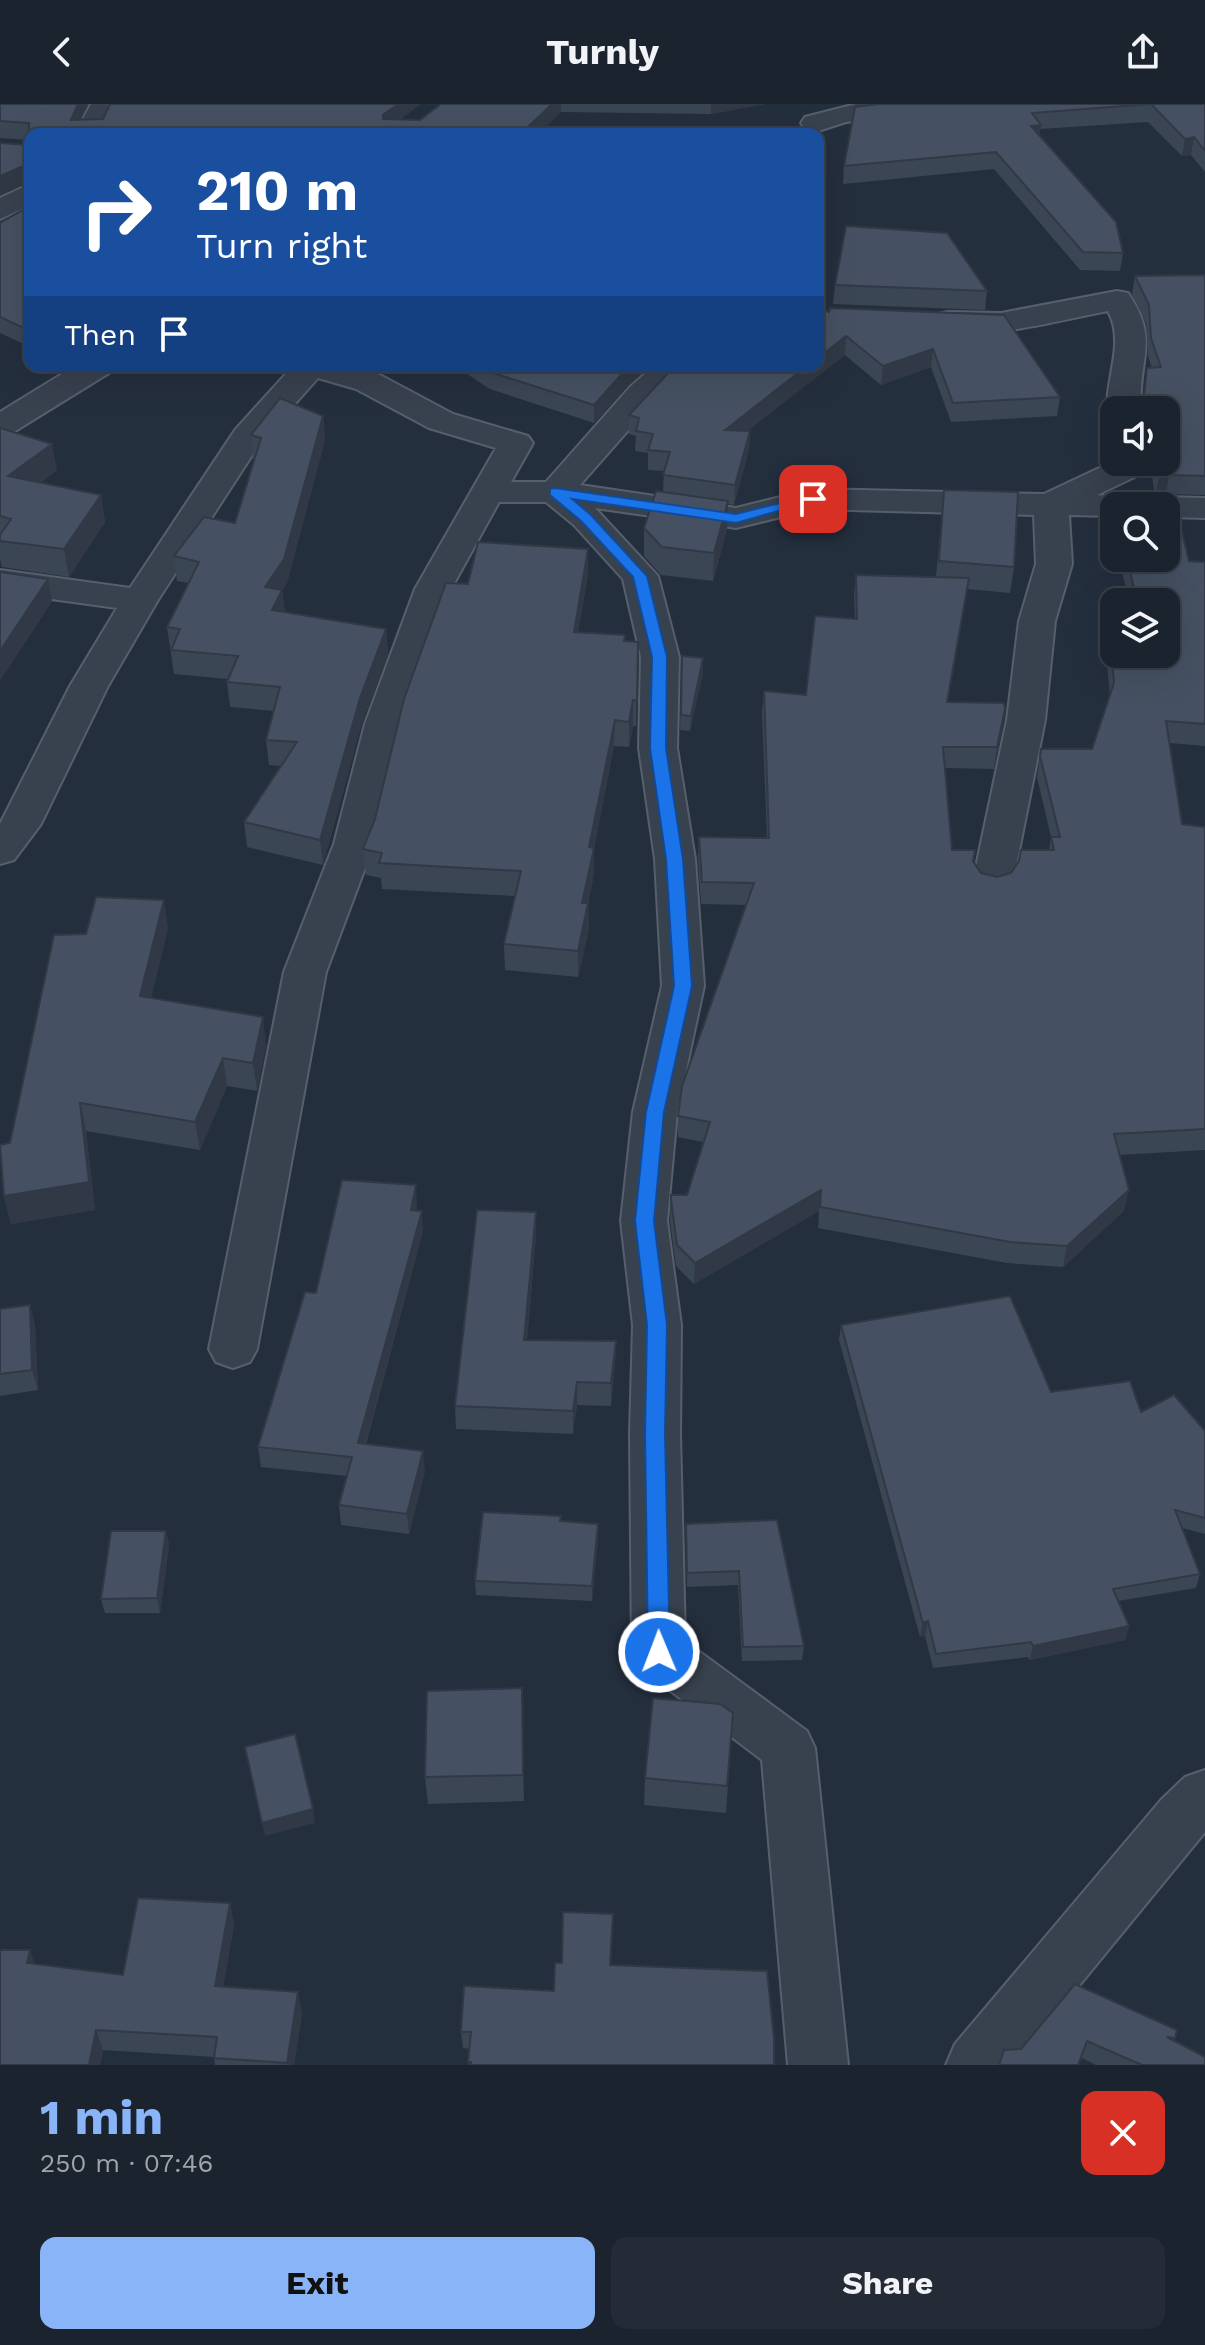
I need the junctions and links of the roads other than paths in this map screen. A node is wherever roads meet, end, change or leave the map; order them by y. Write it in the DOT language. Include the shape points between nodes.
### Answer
graph roads {
  1 [pos="105,104"];
  2 [pos="933,104"];
  3 [pos="815,120"];
  4 [pos="92,128"];
  5 [pos="24,196"];
  6 [pos="0,210"];
  7 [pos="917,321"];
  8 [pos="88,372"];
  9 [pos="307,372"];
  10 [pos="333,372"];
  11 [pos="666,372"];
  12 [pos="1122,396"];
  13 [pos="0,426"];
  14 [pos="1110,476"];
  15 [pos="488,492"];
  16 [pos="555,492"];
  17 [pos="1051,504"];
  18 [pos="1100,506"];
  19 [pos="1180,507"];
  20 [pos="1205,508"];
  21 [pos="0,581"];
  22 [pos="140,600"];
  23 [pos="0,851"];
  24 [pos="993,881"];
  25 [pos="233,1349"];
  26 [pos="1205,1795"];
  27 [pos="818,2065"];
  28 [pos="976,2065"];
  1 -- 4 [label="street"];
  2 -- 3 [label="street"];
  5 -- 6 [label="street"];
  7 -- 12 [label="street" via="1001,322 1117,300 1129,322 1130,357"];
  8 -- 13 [label="street"];
  9 -- 22 [label="street" via="247,437"];
  10 -- 15 [label="street" via="368,382 441,421 516,443"];
  11 -- 16 [label="street"];
  14 -- 17 [label="street"];
  15 -- 16 [label="street"];
  15 -- 25 [label="street" via="433,589 384,724 354,844 305,972"];
  16 -- 17 [label="street" via="736,518 813,499"];
  16 -- 27 [label="street" via="640,576 660,657 658,748 675,859 683,986 655,1112 644,1221 657,1325 659,1652 788,1748"];
  17 -- 18 [label="street"];
  17 -- 24 [label="street" via="1054,564 1037,621 1026,720"];
  19 -- 20 [label="street"];
  21 -- 22 [label="street"];
  22 -- 23 [label="street" via="89,686 21,824"];
  26 -- 28 [label="street"];
}
